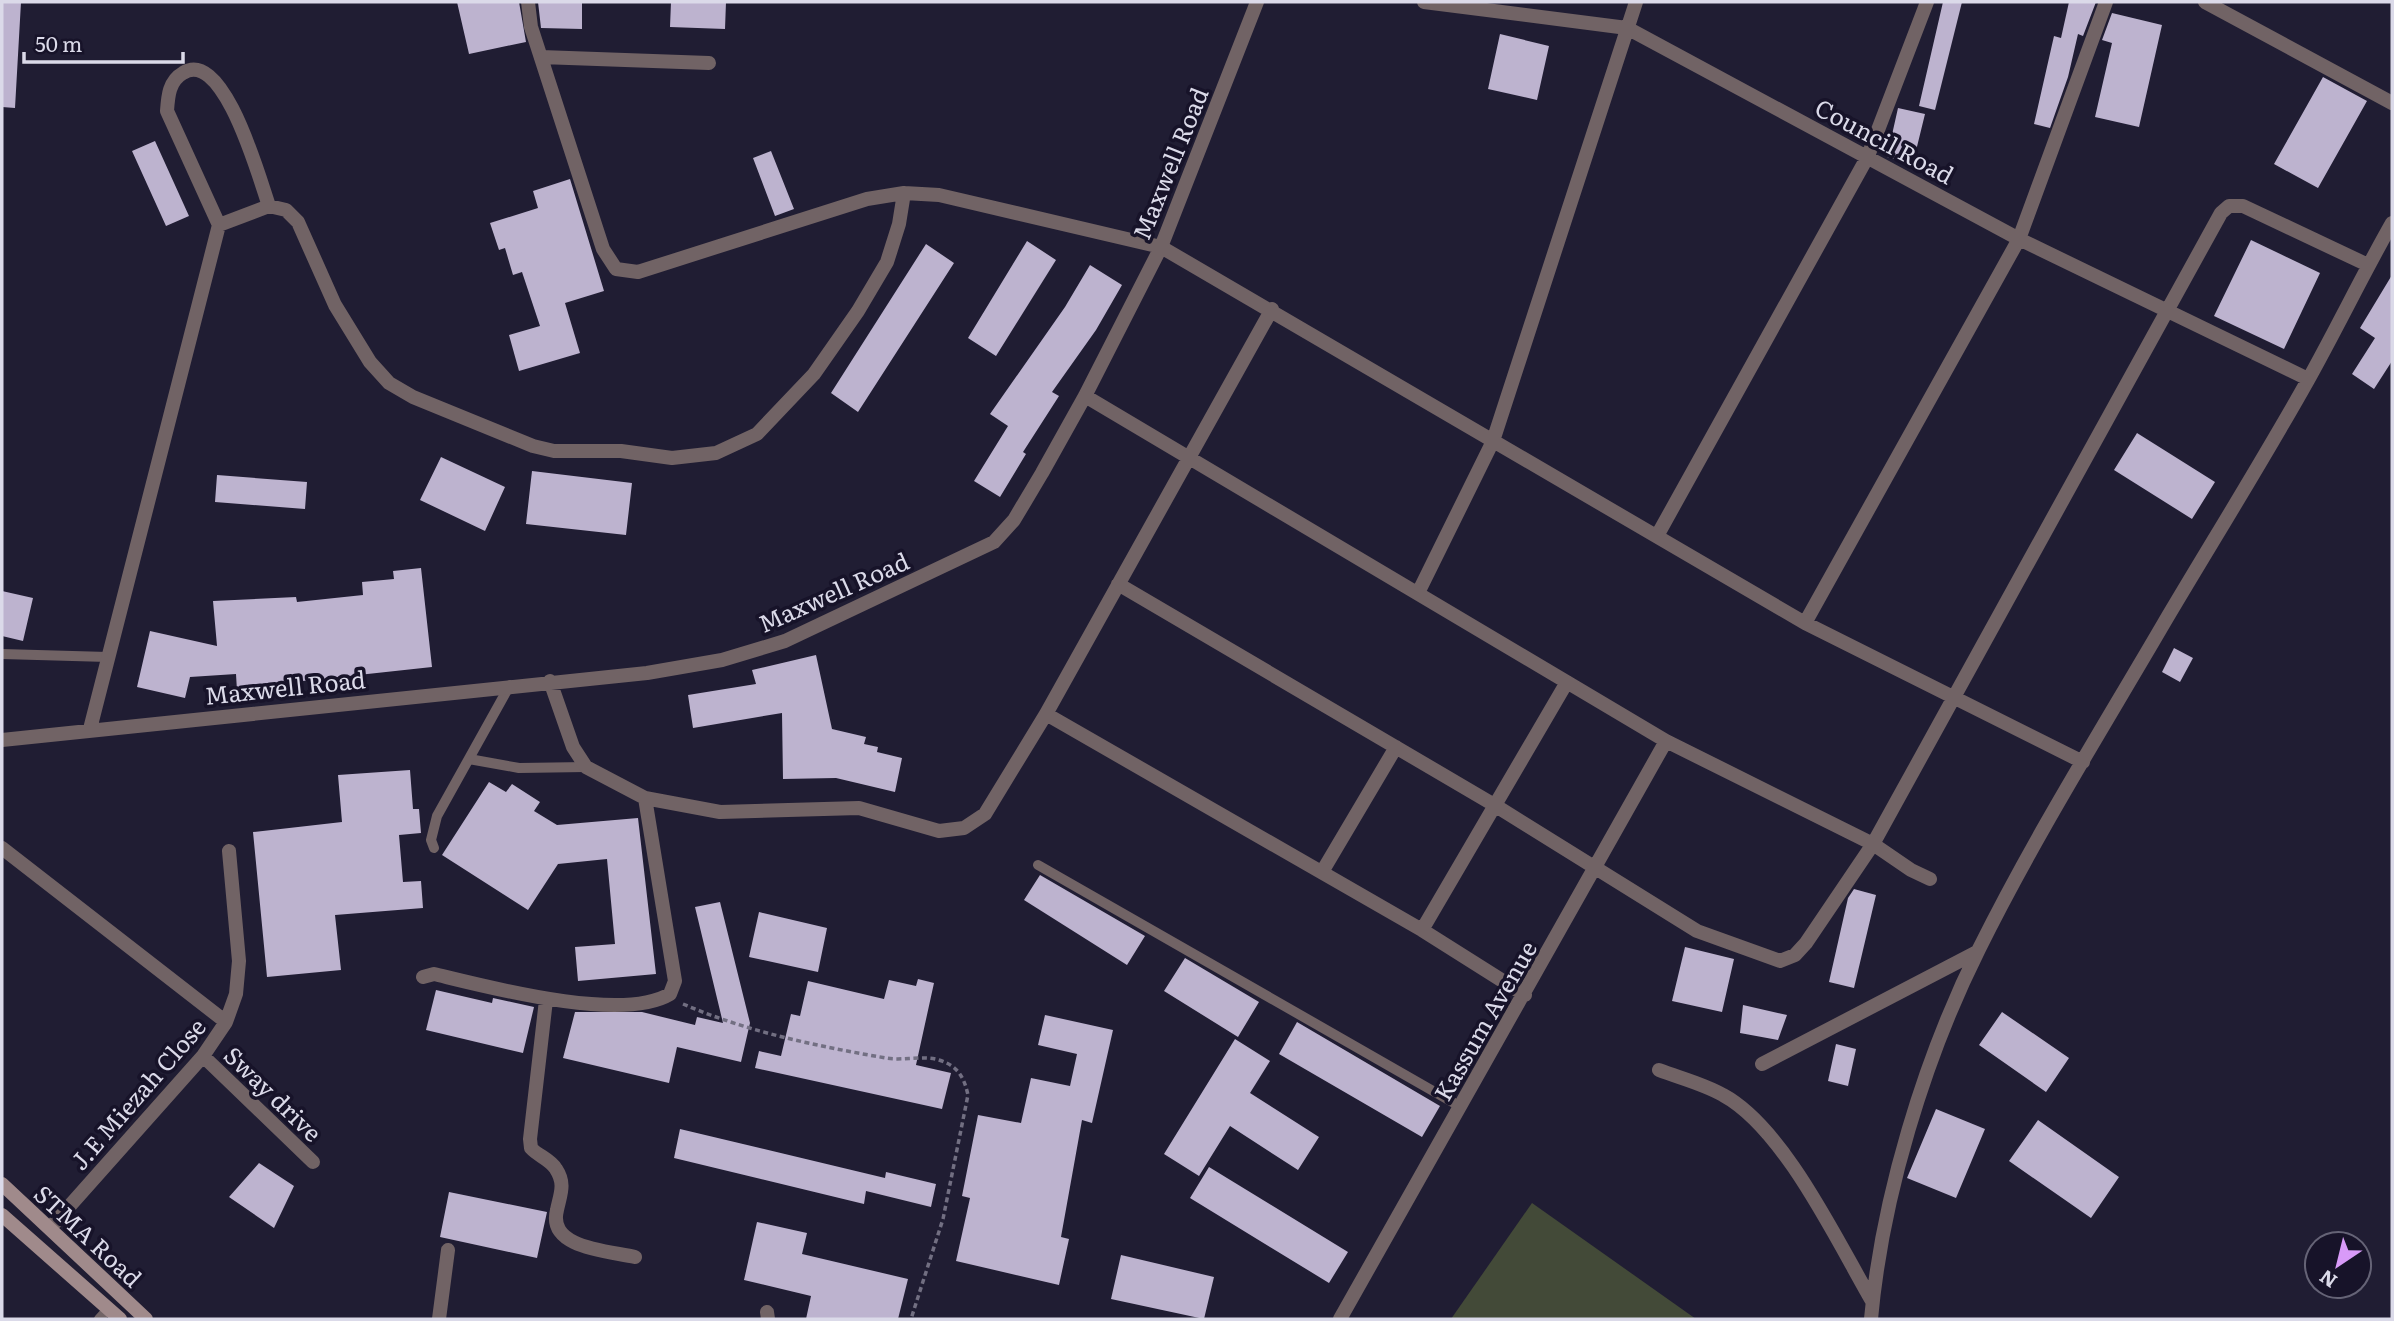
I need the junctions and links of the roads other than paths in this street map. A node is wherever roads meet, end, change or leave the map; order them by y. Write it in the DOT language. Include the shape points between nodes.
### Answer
graph roads {
  1 [pos="528,2"];
  2 [pos="1257,2"];
  3 [pos="1424,2"];
  4 [pos="1636,2"];
  5 [pos="1927,2"];
  6 [pos="2106,2"];
  7 [pos="2205,2"];
  8 [pos="1627,28"];
  9 [pos="541,57"];
  10 [pos="709,64"];
  11 [pos="2392,103"];
  12 [pos="1868,156"];
  13 [pos="904,193"];
  14 [pos="269,206"];
  15 [pos="2392,223"];
  16 [pos="219,225"];
  17 [pos="2019,239"];
  18 [pos="1161,247"];
  19 [pos="2368,265"];
  20 [pos="1272,309"];
  21 [pos="2164,310"];
  22 [pos="2308,379"];
  23 [pos="1086,396"];
  24 [pos="1493,441"];
  25 [pos="1186,458"];
  26 [pos="1657,537"];
  27 [pos="1118,584"];
  28 [pos="1418,593"];
  29 [pos="1804,623"];
  30 [pos="2,654"];
  31 [pos="108,656"];
  32 [pos="551,681"];
  33 [pos="1567,682"];
  34 [pos="510,685"];
  35 [pos="1956,698"];
  36 [pos="1046,714"];
  37 [pos="90,729"];
  38 [pos="2,740"];
  39 [pos="1667,741"];
  40 [pos="1396,747"];
  41 [pos="469,759"];
  42 [pos="2083,762"];
  43 [pos="586,767"];
  44 [pos="645,798"];
  45 [pos="1496,806"];
  46 [pos="1873,844"];
  47 [pos="2,848"];
  48 [pos="434,848"];
  49 [pos="229,851"];
  50 [pos="1038,865"];
  51 [pos="1596,867"];
  52 [pos="1322,872"];
  53 [pos="1930,880"];
  54 [pos="1422,930"];
  55 [pos="1977,951"];
  56 [pos="424,977"];
  57 [pos="1525,995"];
  58 [pos="546,1000"];
  59 [pos="226,1022"];
  60 [pos="203,1056"];
  61 [pos="1762,1064"];
  62 [pos="1659,1070"];
  63 [pos="1461,1107"];
  64 [pos="313,1162"];
  65 [pos="2,1184"];
  66 [pos="2,1215"];
  67 [pos="50,1227"];
  68 [pos="448,1250"];
  69 [pos="635,1257"];
  70 [pos="1873,1303"];
  71 [pos="104,1314"];
  72 [pos="120,1319"];
  73 [pos="146,1319"];
  74 [pos="439,1319"];
  75 [pos="1340,1319"];
  76 [pos="1871,1319"];
  1 -- 9 [label="street"];
  2 -- 18 [label="street, Maxwell Road"];
  3 -- 8 [label="street, Council Road"];
  4 -- 8 [label="street"];
  5 -- 12 [label="street"];
  6 -- 17 [label="street"];
  7 -- 11 [label="street"];
  8 -- 12 [label="street, Council Road"];
  8 -- 24 [label="street"];
  9 -- 10 [label="street"];
  9 -- 13 [label="street" via="603,249 616,269 638,272 867,199"];
  12 -- 17 [label="street, Council Road"];
  12 -- 26 [label="street"];
  13 -- 14 [label="street" via="887,262 814,374 757,434 716,453 672,458 533,446 389,383 370,362 335,305 298,222 286,210"];
  13 -- 18 [label="street" via="939,195"];
  14 -- 16 [label="street"];
  14 -- 16 [label="street" via="234,109 222,89 208,74 185,71 174,81 167,110"];
  15 -- 19 [label="street"];
  16 -- 31 [label="street"];
  17 -- 21 [label="street, Council Road"];
  17 -- 29 [label="street"];
  18 -- 20 [label="street"];
  18 -- 23 [label="street, Maxwell Road"];
  19 -- 21 [label="street" via="2243,206 2229,206"];
  19 -- 22 [label="street"];
  20 -- 24 [label="street"];
  20 -- 25 [label="street"];
  21 -- 22 [label="street, Council Road"];
  21 -- 35 [label="street"];
  22 -- 42 [label="street"];
  23 -- 25 [label="street"];
  23 -- 32 [label="street, Maxwell Road" via="1014,520 993,542 969,555 785,641 722,660 647,673"];
  24 -- 26 [label="street"];
  24 -- 28 [label="street"];
  25 -- 27 [label="street"];
  25 -- 28 [label="street"];
  26 -- 29 [label="street"];
  27 -- 36 [label="street"];
  27 -- 40 [label="street"];
  28 -- 33 [label="street"];
  29 -- 35 [label="street"];
  30 -- 31 [label="lane"];
  31 -- 37 [label="street"];
  32 -- 34 [label="street, Maxwell Road"];
  32 -- 43 [label="street" via="573,747"];
  33 -- 39 [label="street"];
  33 -- 45 [label="street"];
  34 -- 37 [label="street, Maxwell Road"];
  34 -- 41 [label="lane"];
  35 -- 42 [label="street"];
  35 -- 46 [label="street"];
  36 -- 44 [label="street" via="985,814 964,828 939,831 859,808 720,812"];
  36 -- 52 [label="street"];
  37 -- 38 [label="street, Maxwell Road"];
  39 -- 46 [label="street"];
  39 -- 51 [label="street, Kassum Avenue"];
  40 -- 45 [label="street"];
  40 -- 52 [label="street"];
  41 -- 43 [label="lane" via="519,768"];
  41 -- 48 [label="lane" via="437,816 431,840"];
  42 -- 55 [label="street"];
  43 -- 44 [label="street"];
  44 -- 58 [label="street" via="675,981 670,995 641,1004"];
  45 -- 51 [label="street"];
  45 -- 54 [label="street"];
  46 -- 51 [label="street" via="1806,943 1795,955 1780,961 1697,931"];
  46 -- 53 [label="street"];
  47 -- 59 [label="street"];
  49 -- 59 [label="street, J.E Miezah Close" via="239,961 236,994"];
  50 -- 63 [label="lane"];
  51 -- 57 [label="street, Kassum Avenue"];
  52 -- 54 [label="street"];
  54 -- 57 [label="street"];
  55 -- 61 [label="street"];
  55 -- 70 [label="street" via="1913,1120 1885,1219"];
  56 -- 58 [label="street" via="434,975"];
  57 -- 63 [label="street, Kassum Avenue"];
  58 -- 69 [label="street" via="530,1139 531,1148 556,1168 560,1178 563,1195 556,1225 561,1236 576,1243"];
  59 -- 60 [label="street, J.E Miezah Close"];
  60 -- 64 [label="street, Sway drive"];
  60 -- 67 [label="street, J.E Miezah Close"];
  62 -- 70 [label="street" via="1723,1095 1762,1127 1793,1167"];
  63 -- 75 [label="street, Kassum Avenue"];
  65 -- 67 [label="main road, STMA Road"];
  66 -- 71 [label="main road, STMA Road"];
  67 -- 73 [label="main road, STMA Road"];
  68 -- 74 [label="street"];
  70 -- 76 [label="street"];
  71 -- 72 [label="main road, STMA Road"];
}
